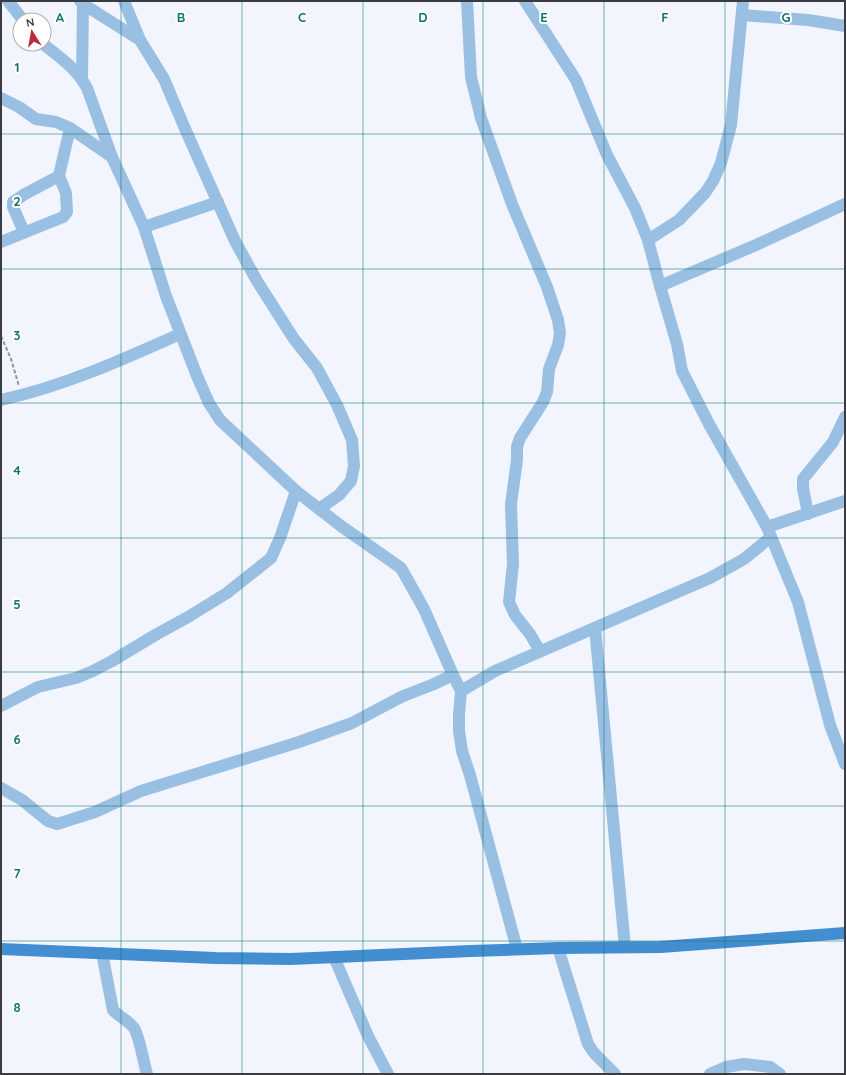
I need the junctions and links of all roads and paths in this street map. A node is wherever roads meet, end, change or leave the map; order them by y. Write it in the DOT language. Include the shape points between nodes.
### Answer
graph roads {
  1 [pos="8,1"];
  2 [pos="124,1"];
  3 [pos="468,1"];
  4 [pos="743,1"];
  5 [pos="82,2"];
  6 [pos="529,3"];
  7 [pos="17,12"];
  8 [pos="742,15"];
  9 [pos="845,26"];
  10 [pos="140,40"];
  11 [pos="52,50"];
  12 [pos="82,78"];
  13 [pos="1,98"];
  14 [pos="70,128"];
  15 [pos="112,157"];
  16 [pos="59,176"];
  17 [pos="218,202"];
  18 [pos="845,204"];
  19 [pos="144,227"];
  20 [pos="24,232"];
  21 [pos="648,240"];
  22 [pos="1,242"];
  23 [pos="660,286"];
  24 [pos="180,334"];
  25 [pos="1,336"];
  26 [pos="22,395"];
  27 [pos="1,400"];
  28 [pos="845,417"];
  29 [pos="296,491"];
  30 [pos="845,501"];
  31 [pos="319,509"];
  32 [pos="808,514"];
  33 [pos="769,532"];
  34 [pos="595,628"];
  35 [pos="540,651"];
  36 [pos="453,675"];
  37 [pos="461,691"];
  38 [pos="1,706"];
  39 [pos="845,764"];
  40 [pos="1,788"];
  41 [pos="845,933"];
  42 [pos="626,947"];
  43 [pos="558,948"];
  44 [pos="1,949"];
  45 [pos="517,950"];
  46 [pos="102,954"];
  47 [pos="334,957"];
  48 [pos="147,1074"];
  49 [pos="388,1074"];
  50 [pos="616,1074"];
  51 [pos="710,1074"];
  52 [pos="780,1074"];
  1 -- 7 [label="street"];
  2 -- 10 [label="street"];
  3 -- 35 [label="street" via="471,77 481,118 512,204 547,287 560,333 544,402 520,438 517,447 511,504 513,564 509,602"];
  4 -- 8 [label="street"];
  5 -- 10 [label="street"];
  5 -- 12 [label="street"];
  6 -- 21 [label="street" via="576,80 607,155 635,208"];
  8 -- 9 [label="street" via="808,20"];
  8 -- 21 [label="street" via="731,125 721,163 705,193 679,220"];
  10 -- 17 [label="street" via="164,79"];
  11 -- 12 [label="street"];
  12 -- 15 [label="street"];
  13 -- 14 [label="street" via="19,106 36,119 56,122"];
  14 -- 15 [label="street"];
  14 -- 16 [label="street"];
  15 -- 19 [label="street"];
  16 -- 20 [label="street" via="13,202"];
  16 -- 20 [label="street" via="66,193 67,212 63,217"];
  17 -- 19 [label="street"];
  17 -- 31 [label="street" via="235,241 257,281 294,339 317,368 352,440 354,466 351,481 339,495"];
  18 -- 23 [label="street"];
  19 -- 24 [label="street"];
  20 -- 22 [label="street"];
  21 -- 23 [label="street"];
  23 -- 33 [label="street" via="682,371"];
  24 -- 26 [label="street" via="53,387"];
  24 -- 29 [label="street" via="209,403 220,420"];
  25 -- 26 [label="path"];
  26 -- 27 [label="street"];
  28 -- 32 [label="street" via="833,442 803,479"];
  29 -- 31 [label="street"];
  29 -- 38 [label="street" via="271,558 227,593 93,672 38,687"];
  30 -- 32 [label="street"];
  31 -- 36 [label="street" via="401,568 424,609"];
  32 -- 33 [label="street"];
  33 -- 34 [label="street" via="744,559 710,578"];
  33 -- 39 [label="street" via="798,602 830,725"];
  34 -- 35 [label="street"];
  34 -- 42 [label="street"];
  35 -- 37 [label="street" via="495,671"];
  36 -- 37 [label="street"];
  36 -- 40 [label="street" via="401,697 352,723 300,742 141,791 95,812 57,824 48,821 22,800"];
  37 -- 45 [label="street" via="459,731 462,751"];
  41 -- 42 [label="main road" via="661,947"];
  42 -- 43 [label="main road"];
  43 -- 45 [label="main road"];
  43 -- 50 [label="street" via="588,1044"];
  44 -- 46 [label="main road"];
  45 -- 47 [label="main road"];
  46 -- 47 [label="main road" via="283,959"];
  46 -- 48 [label="street" via="113,1010 135,1030"];
  47 -- 49 [label="street" via="368,1036"];
  51 -- 52 [label="street" via="744,1064 770,1067"];
}
